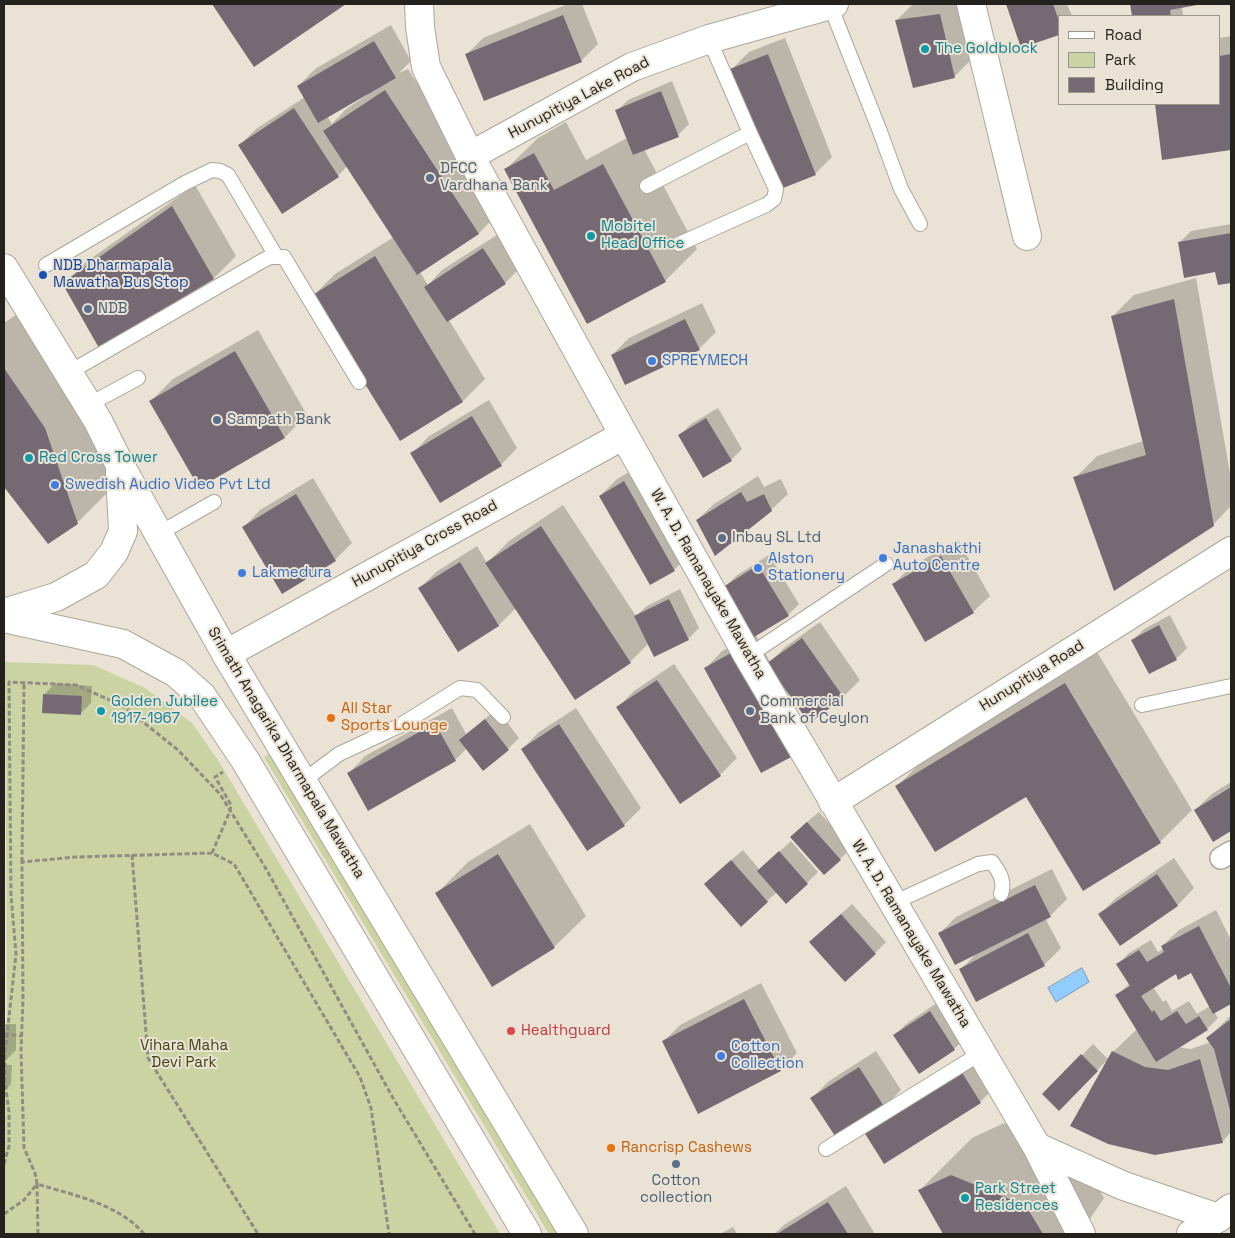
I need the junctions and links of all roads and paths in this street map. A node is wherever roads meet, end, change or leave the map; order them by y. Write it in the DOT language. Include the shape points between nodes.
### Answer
graph roads {
  1 [pos="419,4"];
  2 [pos="832,4"];
  3 [pos="971,4"];
  4 [pos="708,38"];
  5 [pos="750,133"];
  6 [pos="470,156"];
  7 [pos="647,186"];
  8 [pos="920,224"];
  9 [pos="1027,236"];
  10 [pos="679,244"];
  11 [pos="276,256"];
  12 [pos="46,265"];
  13 [pos="4,268"];
  14 [pos="68,373"];
  15 [pos="138,378"];
  16 [pos="359,382"];
  17 [pos="88,405"];
  18 [pos="624,435"];
  19 [pos="120,465"];
  20 [pos="214,502"];
  21 [pos="158,534"];
  22 [pos="1231,551"];
  23 [pos="886,564"];
  24 [pos="4,613"];
  25 [pos="4,618"];
  26 [pos="226,654"];
  27 [pos="748,656"];
  28 [pos="24,683"];
  29 [pos="1231,686"];
  30 [pos="1142,705"];
  31 [pos="503,717"];
  32 [pos="245,760"];
  33 [pos="303,781"];
  34 [pos="833,802"];
  35 [pos="230,811"];
  36 [pos="212,853"];
  37 [pos="132,855"];
  38 [pos="22,862"];
  39 [pos="1001,894"];
  40 [pos="893,903"];
  41 [pos="5,1034"];
  42 [pos="22,1036"];
  43 [pos="982,1053"];
  44 [pos="1037,1147"];
  45 [pos="826,1149"];
  46 [pos="4,1164"];
  47 [pos="37,1184"];
  48 [pos="4,1214"];
  49 [pos="1227,1216"];
  50 [pos="38,1234"];
  51 [pos="144,1234"];
  52 [pos="258,1234"];
  53 [pos="389,1234"];
  54 [pos="475,1234"];
  55 [pos="527,1234"];
  56 [pos="574,1234"];
  57 [pos="1081,1234"];
  58 [pos="1191,1234"];
  1 -- 6 [label="street, W. A. D. Ramanayake Mawatha" via="426,67"];
  2 -- 4 [label="street, Hunupitiya Lake Road"];
  2 -- 8 [label="lane" via="901,190"];
  3 -- 9 [label="street"];
  4 -- 5 [label="lane"];
  4 -- 6 [label="street, Hunupitiya Lake Road" via="632,67"];
  5 -- 7 [label="lane"];
  5 -- 10 [label="lane" via="776,189 774,198 766,205"];
  6 -- 18 [label="street, W. A. D. Ramanayake Mawatha"];
  11 -- 12 [label="lane" via="228,175 212,170"];
  11 -- 14 [label="lane" via="262,261"];
  11 -- 16 [label="lane" via="284,257"];
  13 -- 14 [label="street, Srimath Anagarika Dharmapala Mawatha"];
  14 -- 17 [label="street, Srimath Anagarika Dharmapala Mawatha"];
  15 -- 17 [label="lane"];
  17 -- 19 [label="street, Srimath Anagarika Dharmapala Mawatha"];
  18 -- 26 [label="street, Hunupitiya Cross Road"];
  18 -- 27 [label="street, W. A. D. Ramanayake Mawatha"];
  19 -- 21 [label="street, Srimath Anagarika Dharmapala Mawatha"];
  19 -- 24 [label="street" via="123,531 114,552 96,575 56,598"];
  20 -- 21 [label="lane"];
  21 -- 26 [label="street, Srimath Anagarika Dharmapala Mawatha"];
  22 -- 34 [label="street, Hunupitiya Road"];
  23 -- 27 [label="lane"];
  25 -- 32 [label="street" via="123,644 176,673 202,696"];
  26 -- 33 [label="street, Srimath Anagarika Dharmapala Mawatha"];
  27 -- 34 [label="street, W. A. D. Ramanayake Mawatha"];
  28 -- 35 [label="path" via="76,685 124,706 178,750 220,794"];
  28 -- 38 [label="path"];
  28 -- 41 [label="path" via="9,682 16,954"];
  29 -- 30 [label="lane"];
  31 -- 33 [label="lane" via="477,690 460,688 399,726 339,754"];
  32 -- 35 [label="path" via="215,777 231,805"];
  32 -- 55 [label="street"];
  33 -- 56 [label="street, Srimath Anagarika Dharmapala Mawatha"];
  34 -- 40 [label="street, W. A. D. Ramanayake Mawatha"];
  35 -- 36 [label="path"];
  35 -- 54 [label="path" via="265,867 393,1098"];
  36 -- 37 [label="path"];
  36 -- 53 [label="path" via="234,864 360,1077 371,1108"];
  37 -- 38 [label="path"];
  37 -- 52 [label="path" via="148,1058"];
  38 -- 42 [label="path"];
  39 -- 40 [label="lane" via="1004,884 992,862 978,864"];
  40 -- 43 [label="street, W. A. D. Ramanayake Mawatha"];
  41 -- 42 [label="path"];
  41 -- 46 [label="path" via="9,1146"];
  42 -- 47 [label="path" via="24,1148"];
  43 -- 44 [label="street, W. A. D. Ramanayake Mawatha"];
  43 -- 45 [label="lane"];
  44 -- 49 [label="street" via="1124,1186"];
  44 -- 57 [label="street, W. A. D. Ramanayake Mawatha"];
  47 -- 48 [label="path" via="24,1200"];
  47 -- 50 [label="path"];
  47 -- 51 [label="path" via="119,1213"];
  49 -- 58 [label="street"];
}
